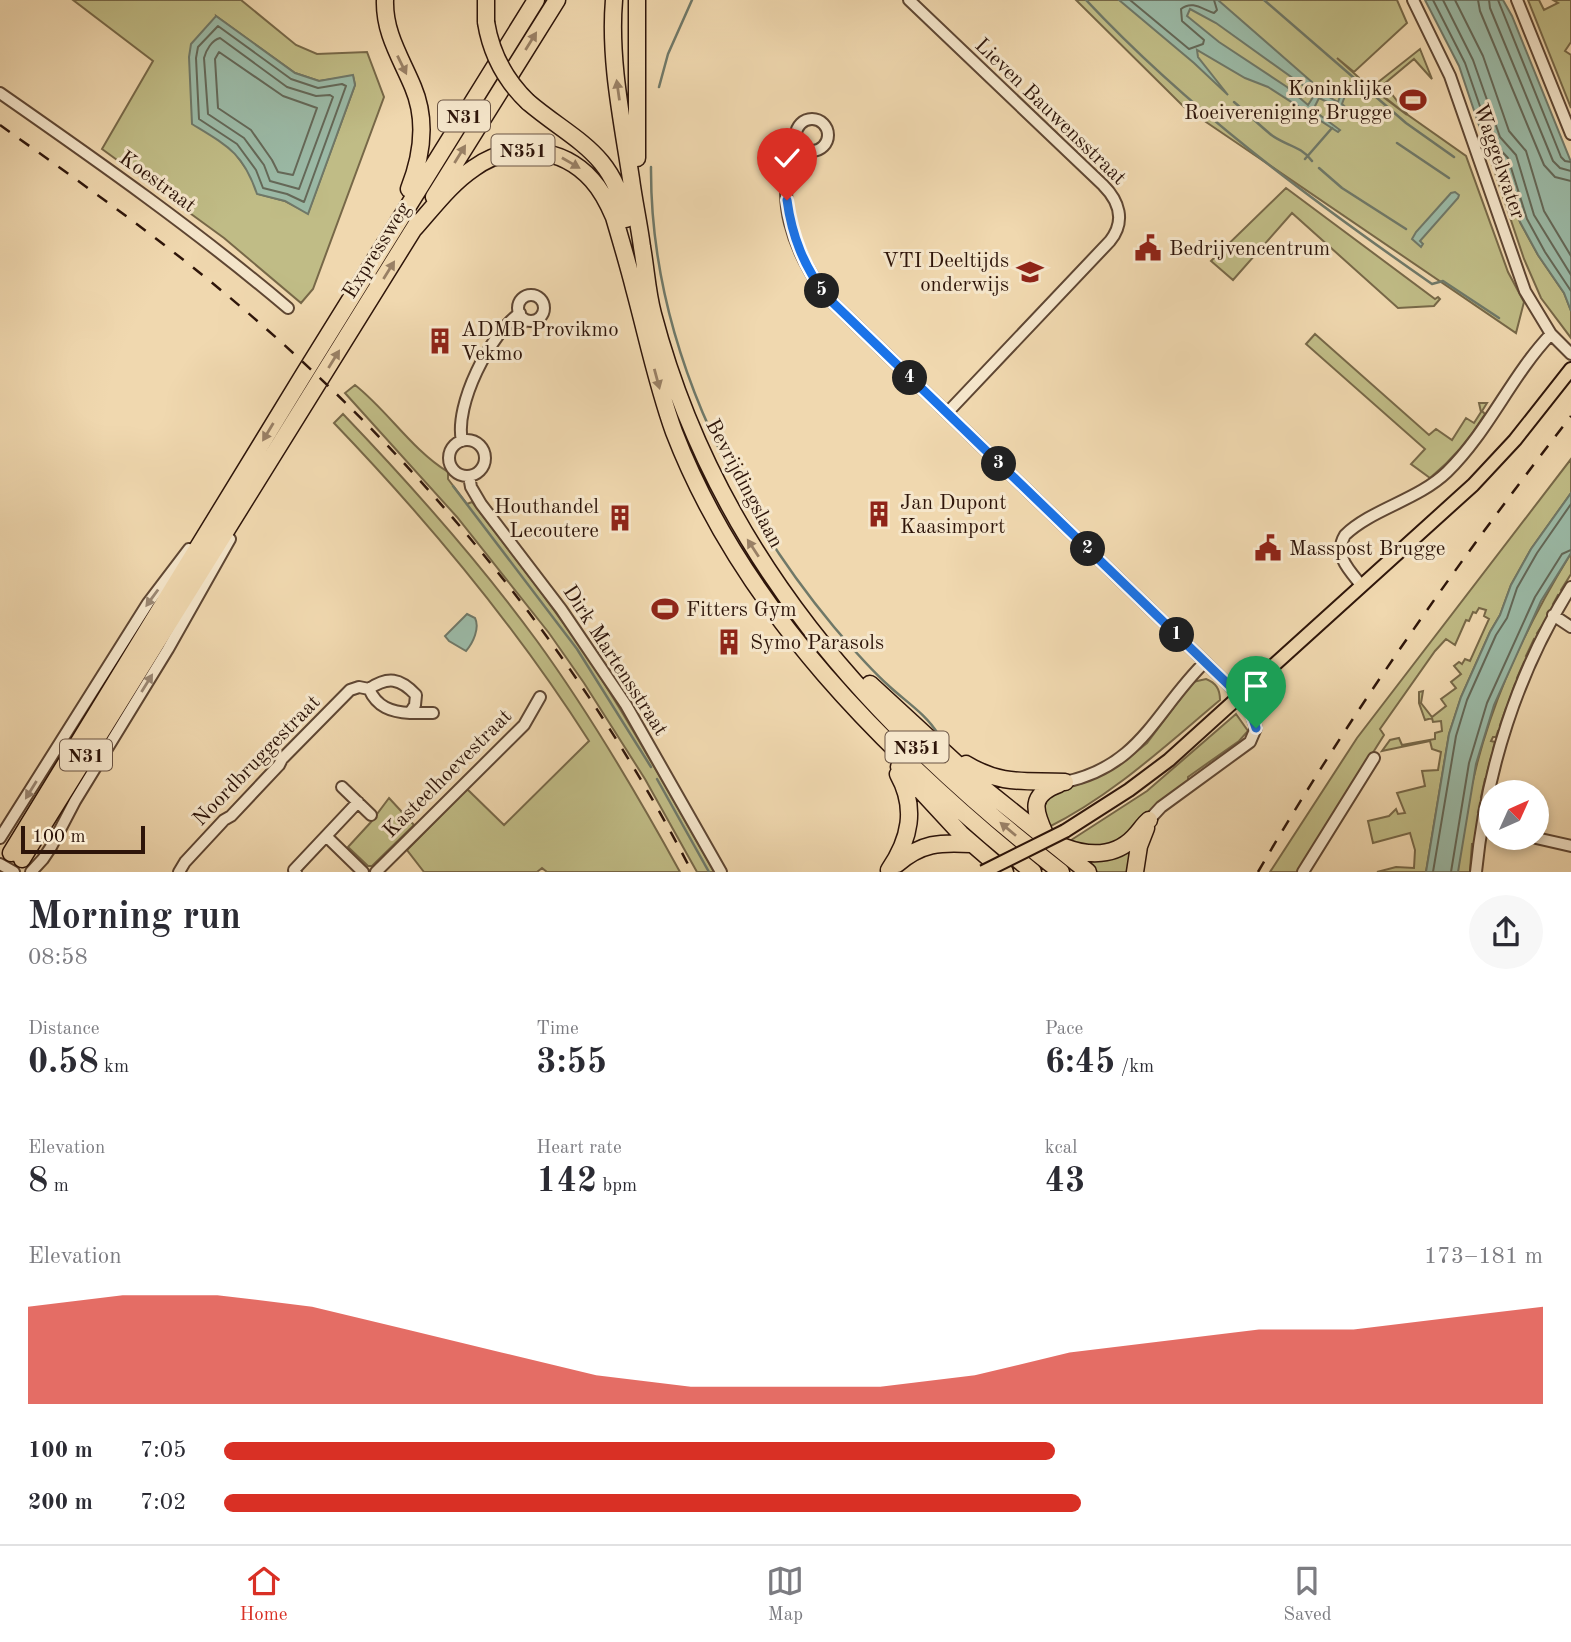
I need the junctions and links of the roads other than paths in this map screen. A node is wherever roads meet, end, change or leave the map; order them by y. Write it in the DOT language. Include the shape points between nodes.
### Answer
graph roads {
  1 [pos="385,0"];
  2 [pos="486,0"];
  3 [pos="536,0"];
  4 [pos="557,0"];
  5 [pos="614,0"];
  6 [pos="637,0"];
  7 [pos="909,0"];
  8 [pos="1413,0"];
  9 [pos="1517,0"];
  10 [pos="0,93"];
  11 [pos="1571,134"];
  12 [pos="802,147"];
  13 [pos="413,230"];
  14 [pos="391,232"];
  15 [pos="642,244"];
  16 [pos="634,286"];
  17 [pos="288,308"];
  18 [pos="520,313"];
  19 [pos="1551,334"];
  20 [pos="1571,354"];
  21 [pos="1571,369"];
  22 [pos="947,413"];
  23 [pos="461,441"];
  24 [pos="469,476"];
  25 [pos="225,519"];
  26 [pos="1362,586"];
  27 [pos="1571,586"];
  28 [pos="791,605"];
  29 [pos="1553,615"];
  30 [pos="1571,627"];
  31 [pos="1205,662"];
  32 [pos="369,689"];
  33 [pos="845,696"];
  34 [pos="540,697"];
  35 [pos="1239,697"];
  36 [pos="411,713"];
  37 [pos="433,713"];
  38 [pos="919,730"];
  39 [pos="886,753"];
  40 [pos="1374,758"];
  41 [pos="1495,780"];
  42 [pos="1065,782"];
  43 [pos="342,787"];
  44 [pos="358,802"];
  45 [pos="371,815"];
  46 [pos="1149,820"];
  47 [pos="326,836"];
  48 [pos="0,838"];
  49 [pos="1050,841"];
  50 [pos="1549,841"];
  51 [pos="971,844"];
  52 [pos="1571,846"];
  53 [pos="1481,850"];
  54 [pos="15,864"];
  55 [pos="995,870"];
  56 [pos="888,871"];
  57 [pos="179,872"];
  58 [pos="296,872"];
  59 [pos="363,872"];
  60 [pos="376,872"];
  61 [pos="721,872"];
  62 [pos="1033,872"];
  63 [pos="1061,872"];
  64 [pos="1088,872"];
  65 [pos="1135,872"];
  66 [pos="1303,872"];
  67 [pos="1476,872"];
  1 -- 14 [label="highway, one-way" via="387,29 414,90 422,130 416,171"];
  2 -- 16 [label="highway, N351, bridge" via="491,45 502,70 528,102 583,142 616,184 629,235"];
  3 -- 14 [label="highway, Expressweg / N31"];
  13 -- 4 [label="highway, Expressweg / N31, one-way"];
  15 -- 5 [label="highway, Bevrijdingslaan / N351, one-way" via="614,62"];
  6 -- 15 [label="highway, N351" via="636,142"];
  7 -- 22 [label="street, Lieven Bauwensstraat" via="1108,190 1119,211 1118,227 1110,241"];
  8 -- 19 [label="street, Waggelwater" via="1450,76 1517,274"];
  9 -- 11 [label="street"];
  10 -- 17 [label="street, Koestraat" via="213,245"];
  12 -- 22 [label="street" via="792,159 787,192 790,220 806,265 840,311"];
  13 -- 16 [label="highway, N351, one-way" via="476,166 503,153 544,152 582,170 604,195"];
  25 -- 13 [label="highway, Expressweg / N31, one-way"];
  14 -- 25 [label="highway, Expressweg / N31, one-way"];
  28 -- 15 [label="highway, Bevrijdingslaan / N351, one-way" via="733,516 689,423 653,313"];
  16 -- 33 [label="highway, Bevrijdingslaan / N351, one-way" via="659,385 694,477 757,587"];
  18 -- 23 [label="street, Dirk Martensstraat" via="492,346 465,398"];
  19 -- 20 [label="street, Waggelwater"];
  19 -- 26 [label="street" via="1528,359 1472,446 1445,474 1345,535 1340,554"];
  21 -- 26 [label="main road" via="1481,477"];
  22 -- 31 [label="street"];
  23 -- 24 [label="street, Dirk Martensstraat" via="451,448 449,461 455,472"];
  23 -- 24 [label="street" via="476,443 485,454 482,469"];
  24 -- 61 [label="street, Dirk Martensstraat" via="481,504 626,705"];
  25 -- 48 [label="street, Expressweg / N31, one-way" via="206,523 148,603"];
  25 -- 54 [label="highway, Expressweg / N31"];
  26 -- 35 [label="main road"];
  27 -- 29 [label="street"];
  28 -- 38 [label="highway" via="812,619"];
  63 -- 28 [label="highway, Bevrijdingslaan / N351, one-way" via="914,745"];
  29 -- 30 [label="street"];
  29 -- 41 [label="street" via="1505,730"];
  31 -- 35 [label="street"];
  31 -- 42 [label="street" via="1125,755 1090,775"];
  32 -- 36 [label="street" via="380,705 393,712"];
  32 -- 36 [label="street, Noordbruggestraat" via="382,680 408,687 416,695"];
  32 -- 57 [label="street, Noordbruggestraat" via="350,690 328,711"];
  33 -- 39 [label="highway" via="854,717"];
  33 -- 62 [label="highway, Bevrijdingslaan / N351" via="932,785"];
  34 -- 60 [label="street, Kasteelhoevestraat" via="524,725"];
  35 -- 46 [label="street" via="1255,723 1253,738"];
  35 -- 55 [label="main road, bridge" via="1149,775 1065,831"];
  36 -- 37 [label="street"];
  38 -- 42 [label="highway" via="984,774 1030,783"];
  38 -- 49 [label="highway"];
  39 -- 51 [label="highway"];
  39 -- 56 [label="highway" via="904,785 910,814 904,846"];
  40 -- 66 [label="street"];
  42 -- 49 [label="highway" via="1046,789 1036,804 1038,821"];
  43 -- 44 [label="street"];
  44 -- 45 [label="street"];
  44 -- 47 [label="street"];
  46 -- 49 [label="highway" via="1126,844 1107,852 1085,853"];
  46 -- 65 [label="highway"];
  47 -- 58 [label="street"];
  47 -- 59 [label="street"];
  49 -- 64 [label="highway"];
  50 -- 52 [label="street"];
  51 -- 55 [label="highway"];
  51 -- 56 [label="highway" via="928,845"];
  53 -- 67 [label="street"];
}
